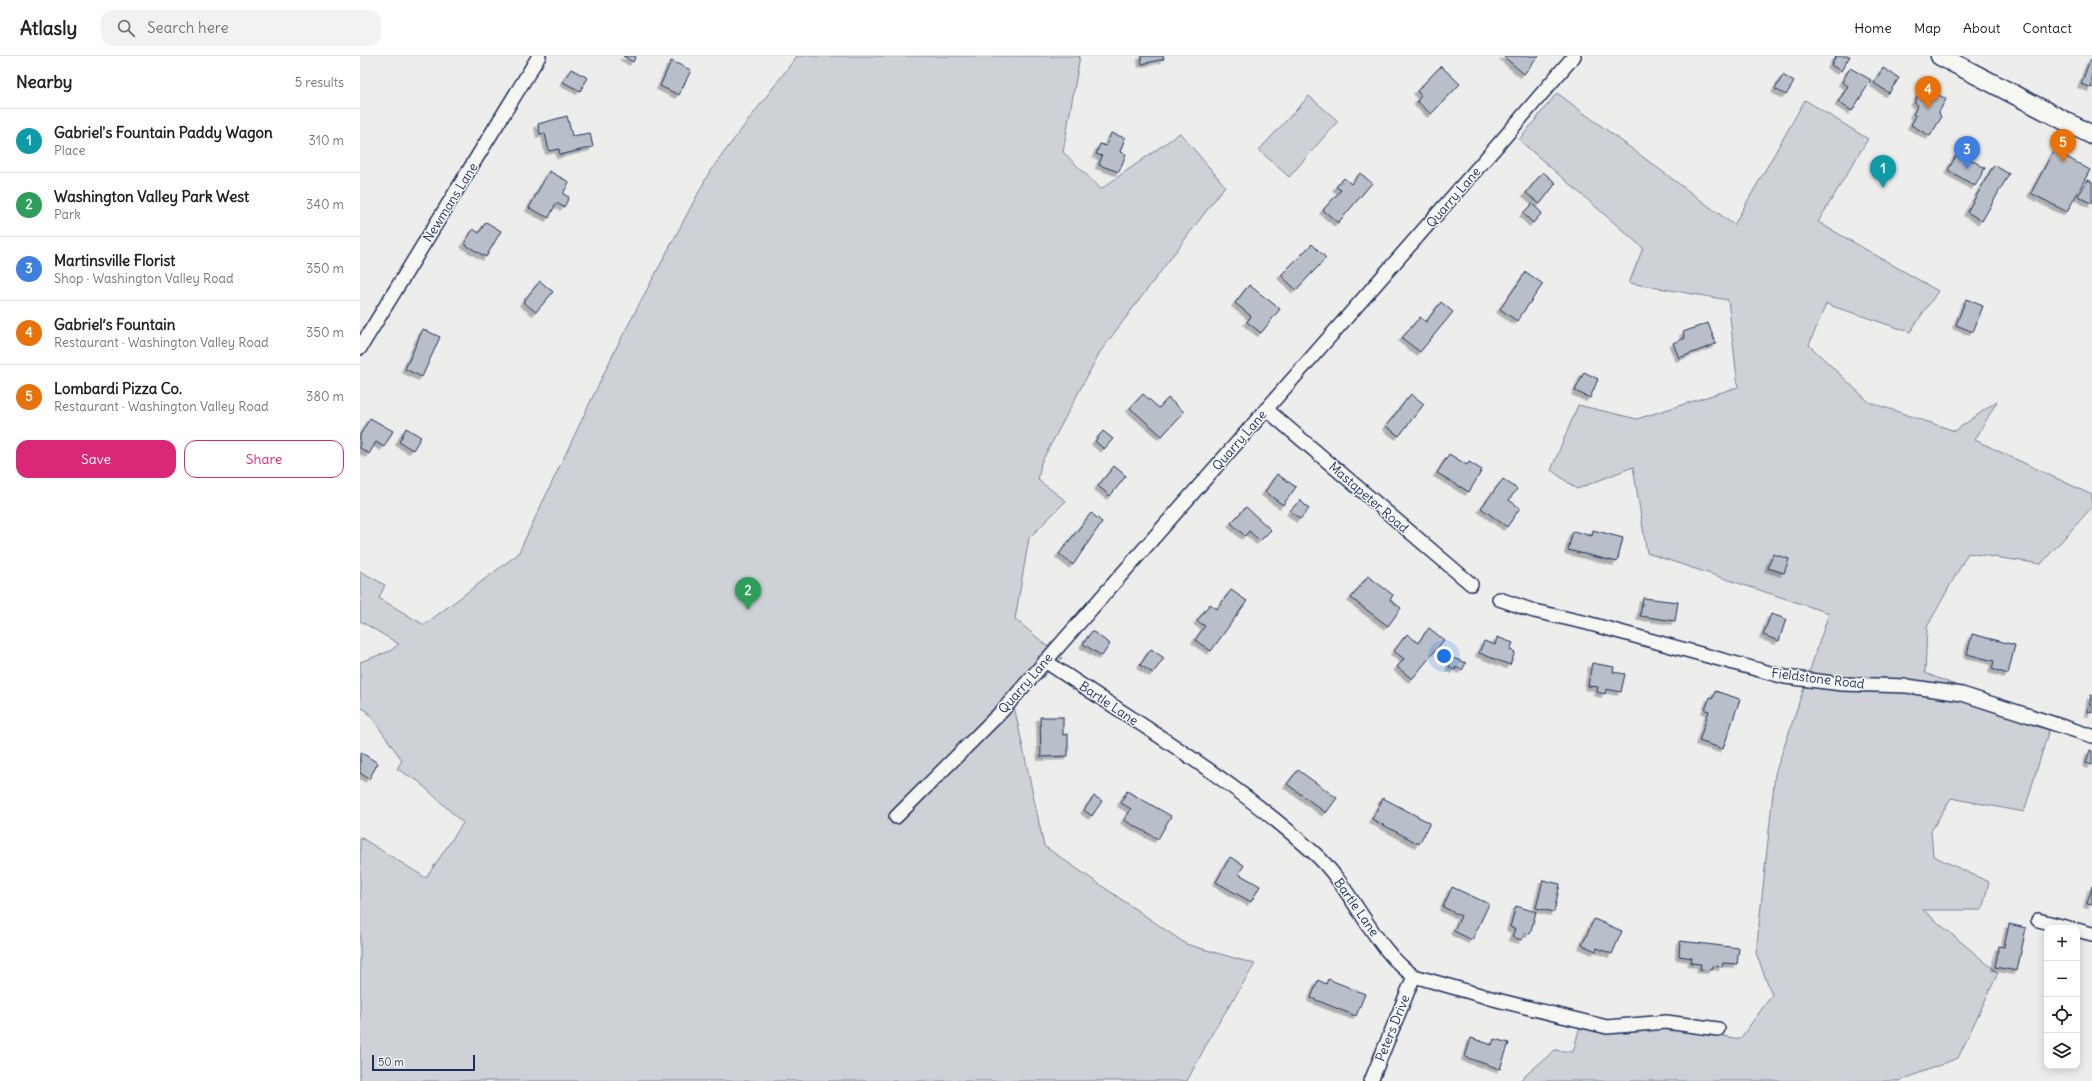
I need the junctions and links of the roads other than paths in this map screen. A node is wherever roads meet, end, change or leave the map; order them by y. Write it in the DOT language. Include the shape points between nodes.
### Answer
graph roads {
  1 [pos="539,56"];
  2 [pos="1574,56"];
  3 [pos="1940,56"];
  4 [pos="2092,135"];
  5 [pos="360,348"];
  6 [pos="1266,409"];
  7 [pos="1471,584"];
  8 [pos="1499,599"];
  9 [pos="1045,660"];
  10 [pos="2092,736"];
  11 [pos="896,816"];
  12 [pos="2038,920"];
  13 [pos="2057,925"];
  14 [pos="2080,931"];
  15 [pos="2092,934"];
  16 [pos="1414,976"];
  17 [pos="1718,1029"];
  18 [pos="1371,1081"];
  1 -- 5 [label="street, Newmans Lane"];
  2 -- 6 [label="street, Quarry Lane"];
  3 -- 4 [label="street"];
  6 -- 7 [label="street, Mastapeter Road"];
  6 -- 9 [label="street, Quarry Lane"];
  8 -- 10 [label="street, Fieldstone Road" via="1534,611 1580,621 1785,677 1842,684 1907,686 1962,694"];
  9 -- 11 [label="street, Quarry Lane" via="1002,711"];
  9 -- 16 [label="street, Bartle Lane" via="1197,760 1314,853 1339,880 1390,953"];
  12 -- 13 [label="street"];
  14 -- 15 [label="street"];
  16 -- 17 [label="street, Bartle Lane" via="1607,1027 1666,1022"];
  16 -- 18 [label="street, Peters Drive"];
}
